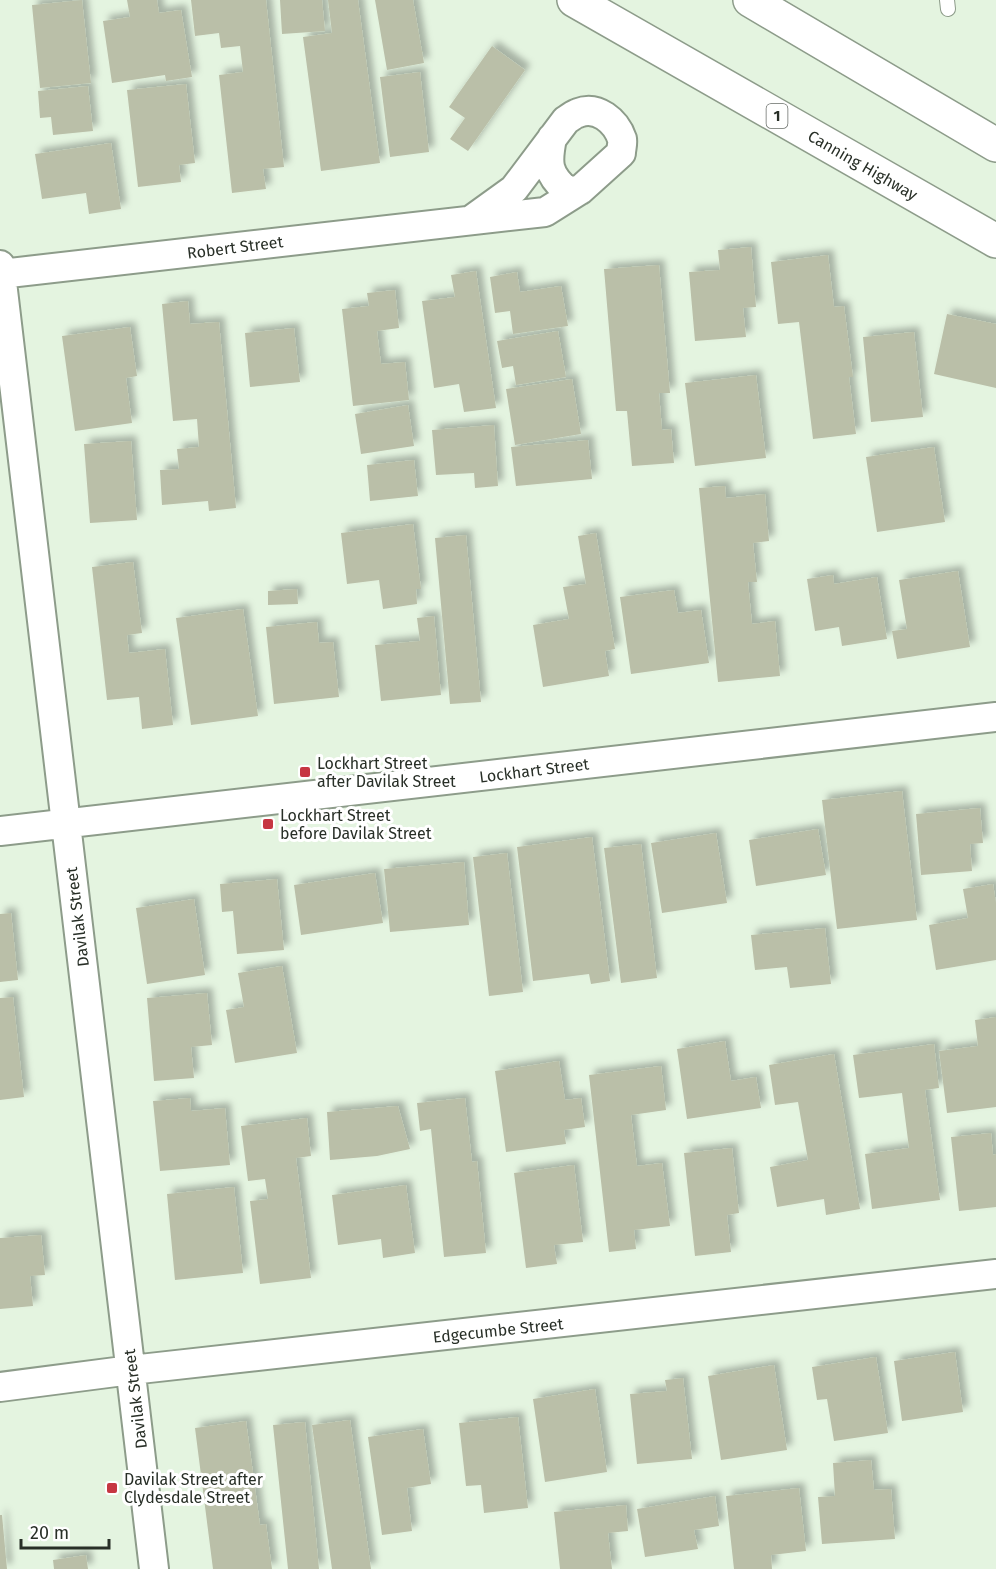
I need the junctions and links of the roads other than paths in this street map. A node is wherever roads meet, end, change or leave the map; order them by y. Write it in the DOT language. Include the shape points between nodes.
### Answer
graph roads {
  1 [pos="574,0"];
  2 [pos="750,0"];
  3 [pos="552,138"];
  4 [pos="996,145"];
  5 [pos="580,190"];
  6 [pos="471,220"];
  7 [pos="996,241"];
  8 [pos="0,271"];
  9 [pos="996,717"];
  10 [pos="67,824"];
  11 [pos="0,831"];
  12 [pos="996,1274"];
  13 [pos="131,1370"];
  14 [pos="0,1387"];
  15 [pos="154,1569"];
  1 -- 7 [label="highway, Canning Highway / 1"];
  2 -- 4 [label="highway"];
  3 -- 5 [label="street" via="549,156 555,181 567,191"];
  3 -- 5 [label="street, Robert Street" via="566,120 590,110 611,121 622,140 621,153"];
  3 -- 6 [label="street, Robert Street" via="514,189"];
  5 -- 6 [label="street, Robert Street" via="545,212"];
  6 -- 8 [label="street, Robert Street"];
  8 -- 10 [label="street, Davilak Street"];
  9 -- 10 [label="street, Lockhart Street"];
  10 -- 11 [label="street, Lockhart Street"];
  10 -- 13 [label="street, Davilak Street"];
  12 -- 13 [label="street, Edgecumbe Street"];
  13 -- 14 [label="street, Edgecumbe Street"];
  13 -- 15 [label="street, Davilak Street"];
}
